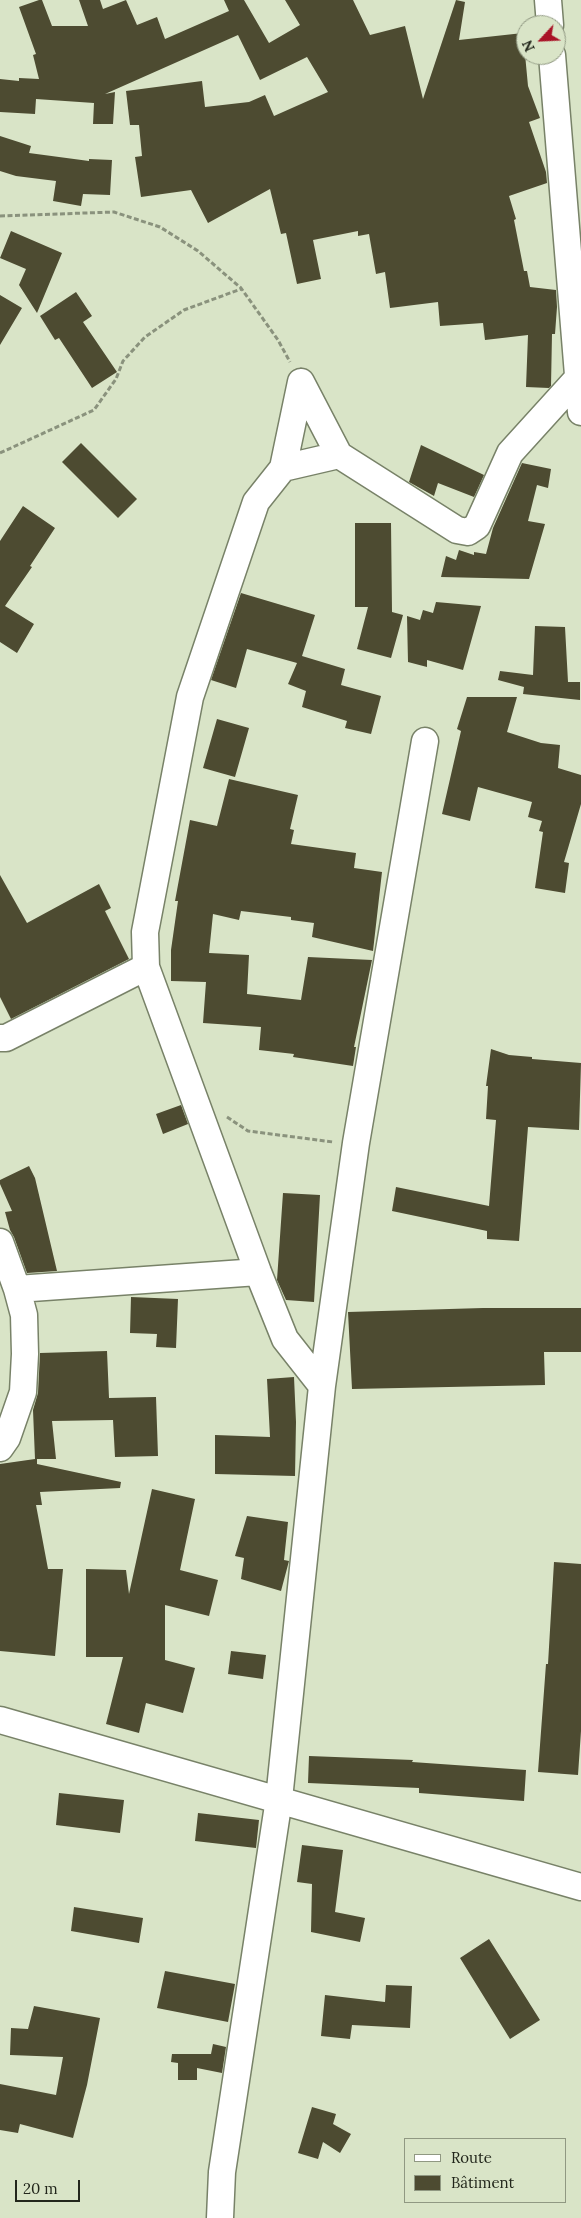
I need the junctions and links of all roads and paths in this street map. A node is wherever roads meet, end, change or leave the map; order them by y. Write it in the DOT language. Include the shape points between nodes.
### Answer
graph roads {
  1 [pos="548,0"];
  2 [pos="549,15"];
  3 [pos="553,65"];
  4 [pos="0,216"];
  5 [pos="241,288"];
  6 [pos="578,378"];
  7 [pos="301,382"];
  8 [pos="581,412"];
  9 [pos="0,453"];
  10 [pos="339,455"];
  11 [pos="283,468"];
  12 [pos="425,741"];
  13 [pos="146,967"];
  14 [pos="2,1041"];
  15 [pos="221,1114"];
  16 [pos="356,1144"];
  17 [pos="0,1242"];
  18 [pos="258,1272"];
  19 [pos="18,1289"];
  20 [pos="322,1386"];
  21 [pos="0,1448"];
  22 [pos="0,1720"];
  23 [pos="279,1798"];
  24 [pos="581,1887"];
  25 [pos="220,2218"];
  1 -- 2 [label="street"];
  3 -- 6 [label="street"];
  4 -- 5 [label="path" via="114,212 160,227 198,251"];
  5 -- 7 [label="path" via="278,340"];
  5 -- 9 [label="path" via="184,310 145,337 123,361 116,379 94,410"];
  6 -- 8 [label="street"];
  6 -- 10 [label="street" via="510,453 477,526 468,532 457,530"];
  7 -- 10 [label="street"];
  7 -- 11 [label="street"];
  10 -- 11 [label="street"];
  11 -- 13 [label="street" via="256,502 190,697 145,932"];
  12 -- 16 [label="street"];
  13 -- 14 [label="street"];
  13 -- 18 [label="street"];
  15 -- 16 [label="path" via="248,1131"];
  16 -- 20 [label="street"];
  17 -- 19 [label="street"];
  18 -- 19 [label="street"];
  18 -- 20 [label="street" via="285,1339"];
  19 -- 21 [label="street" via="24,1315 23,1392"];
  20 -- 23 [label="street"];
  22 -- 23 [label="street"];
  23 -- 24 [label="street"];
  23 -- 25 [label="street" via="222,2172"];
}
